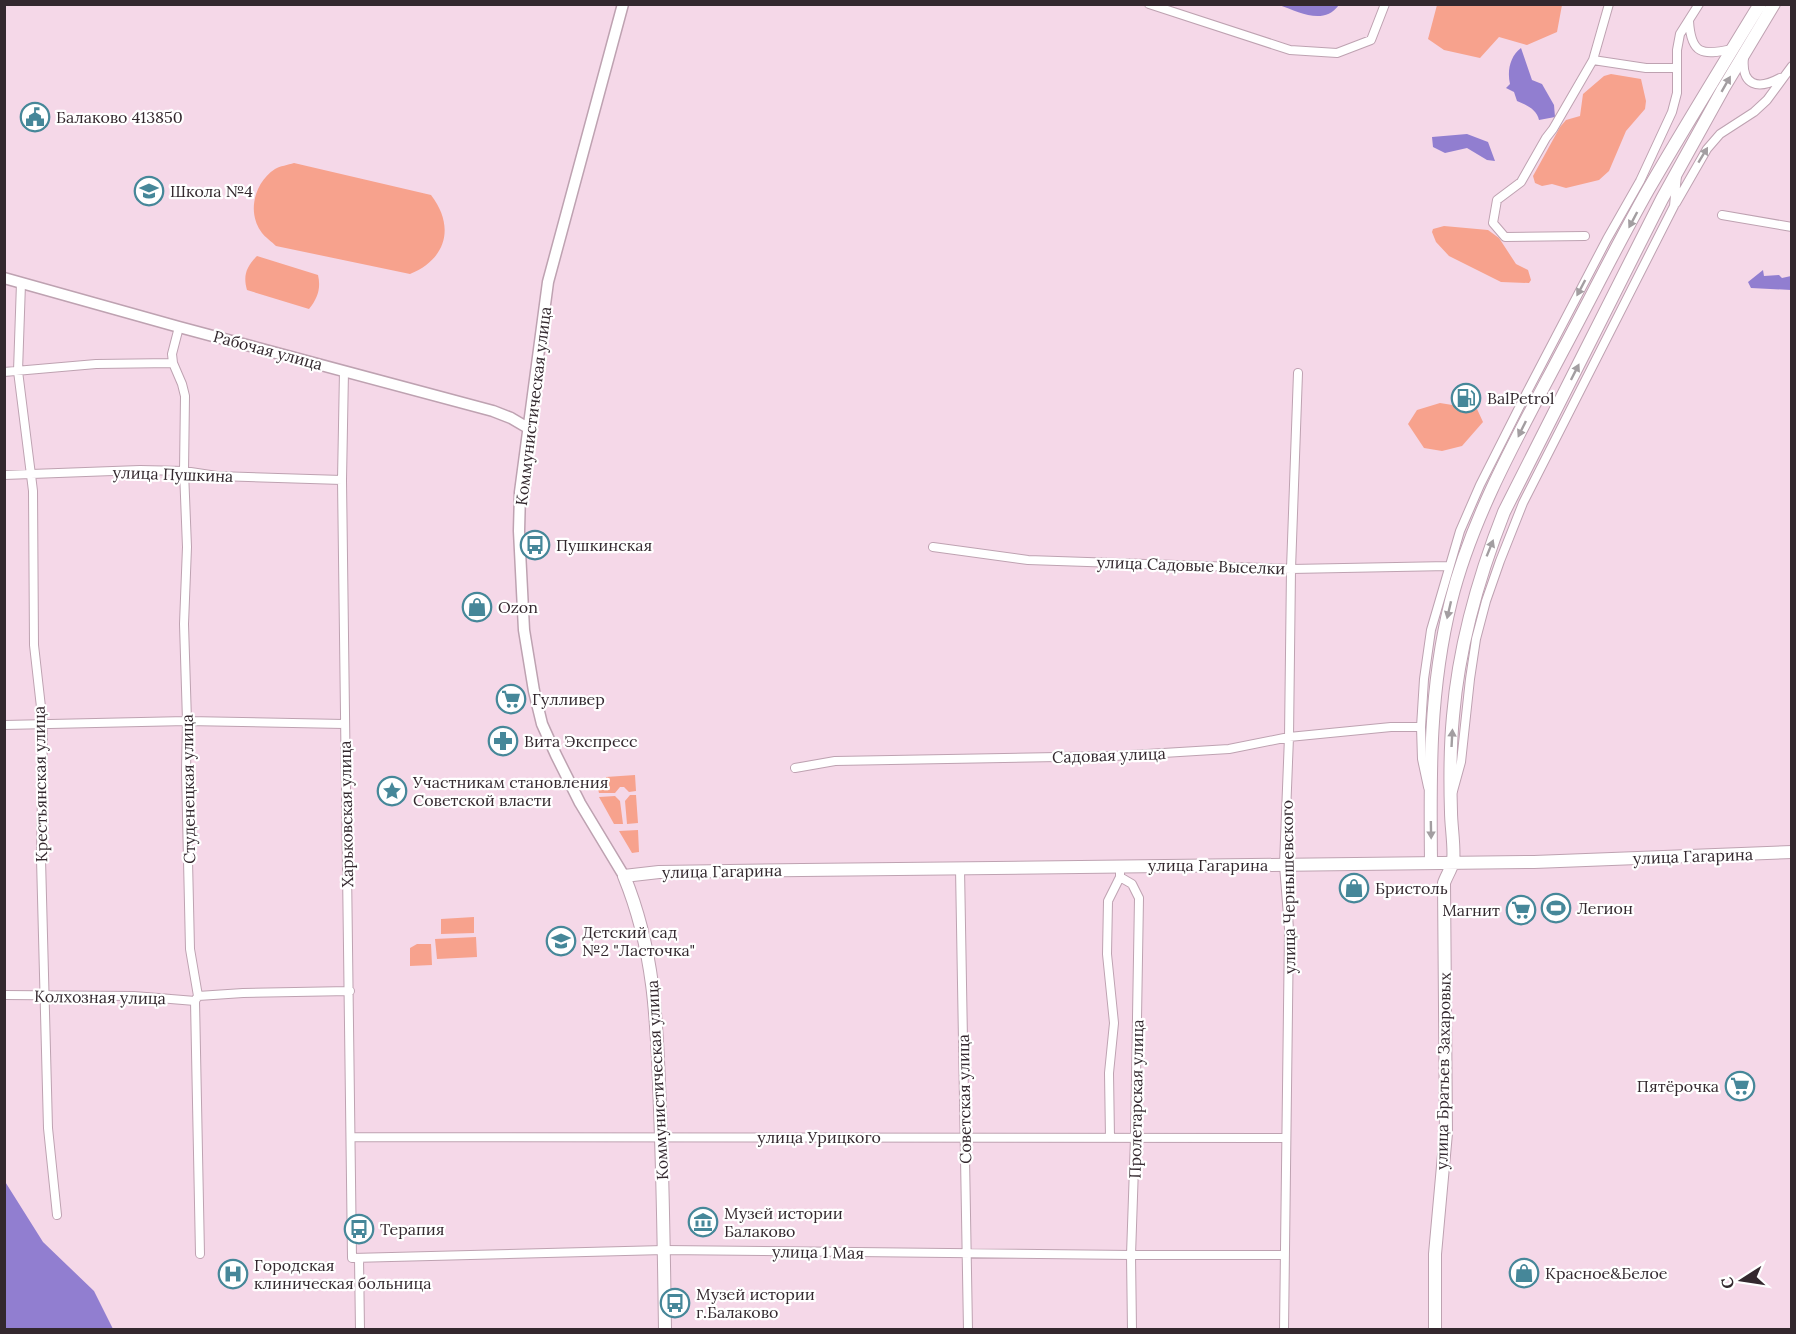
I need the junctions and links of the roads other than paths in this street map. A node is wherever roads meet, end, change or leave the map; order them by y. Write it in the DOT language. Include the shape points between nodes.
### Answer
graph roads {
  1 [pos="622,4"];
  2 [pos="1149,4"];
  3 [pos="1385,4"];
  4 [pos="1609,4"];
  5 [pos="1699,4"];
  6 [pos="1768,6"];
  7 [pos="1689,21"];
  8 [pos="1738,51"];
  9 [pos="1593,60"];
  10 [pos="1791,66"];
  11 [pos="1677,68"];
  12 [pos="1783,77"];
  13 [pos="1661,169"];
  14 [pos="1677,171"];
  15 [pos="1640,181"];
  16 [pos="1674,206"];
  17 [pos="1722,215"];
  18 [pos="1791,227"];
  19 [pos="1585,236"];
  20 [pos="4,278"];
  21 [pos="21,283"];
  22 [pos="178,327"];
  23 [pos="173,363"];
  24 [pos="18,371"];
  25 [pos="344,371"];
  26 [pos="4,372"];
  27 [pos="1298,373"];
  28 [pos="528,428"];
  29 [pos="184,471"];
  30 [pos="31,474"];
  31 [pos="4,475"];
  32 [pos="342,480"];
  33 [pos="933,547"];
  34 [pos="1449,566"];
  35 [pos="1291,569"];
  36 [pos="188,721"];
  37 [pos="344,724"];
  38 [pos="4,725"];
  39 [pos="43,725"];
  40 [pos="1421,727"];
  41 [pos="1288,737"];
  42 [pos="795,768"];
  43 [pos="1430,796"];
  44 [pos="1450,797"];
  45 [pos="1791,852"];
  46 [pos="1431,863"];
  47 [pos="1453,863"];
  48 [pos="1284,865"];
  49 [pos="960,868"];
  50 [pos="1120,871"];
  51 [pos="624,876"];
  52 [pos="1444,884"];
  53 [pos="350,991"];
  54 [pos="4,995"];
  55 [pos="45,996"];
  56 [pos="196,998"];
  57 [pos="351,1137"];
  58 [pos="964,1137"];
  59 [pos="661,1138"];
  60 [pos="1110,1138"];
  61 [pos="1136,1138"];
  62 [pos="1286,1138"];
  63 [pos="57,1215"];
  64 [pos="664,1250"];
  65 [pos="967,1253"];
  66 [pos="200,1254"];
  67 [pos="1285,1255"];
  68 [pos="1131,1256"];
  69 [pos="356,1258"];
  70 [pos="360,1329"];
  71 [pos="665,1329"];
  72 [pos="968,1329"];
  73 [pos="1132,1329"];
  74 [pos="1284,1329"];
  75 [pos="1435,1329"];
  1 -- 28 [label="street, Коммунистическая улица" via="548,282"];
  2 -- 3 [label="street" via="1290,50 1337,53 1371,40"];
  4 -- 9 [label="street"];
  5 -- 7 [label="street"];
  6 -- 8 [label="main road"];
  7 -- 8 [label="street" via="1690,38 1697,48 1707,53"];
  7 -- 11 [label="street" via="1680,34"];
  8 -- 12 [label="street" via="1750,82 1759,86"];
  8 -- 13 [label="main road" via="1691,116"];
  14 -- 8 [label="main road, one-way"];
  9 -- 11 [label="street"];
  9 -- 19 [label="street" via="1521,182 1497,200 1493,223 1505,237"];
  10 -- 12 [label="street"];
  11 -- 15 [label="street" via="1672,112"];
  16 -- 12 [label="street, one-way" via="1707,149 1720,134 1767,100"];
  13 -- 15 [label="street"];
  13 -- 43 [label="main road, one-way" via="1534,406 1480,514 1465,554 1441,644 1431,738"];
  14 -- 16 [label="street"];
  44 -- 14 [label="main road, one-way" via="1458,676 1486,557 1504,512"];
  15 -- 34 [label="street, one-way" via="1485,475"];
  16 -- 44 [label="street" via="1522,503 1500,561 1476,639 1461,762"];
  17 -- 18 [label="street"];
  20 -- 21 [label="street, Рабочая улица"];
  21 -- 22 [label="street, Рабочая улица"];
  21 -- 24 [label="street, Крестьянская улица"];
  22 -- 23 [label="street, Студенецкая улица"];
  22 -- 25 [label="street, Рабочая улица"];
  23 -- 24 [label="street"];
  23 -- 29 [label="street, Студенецкая улица" via="185,396"];
  24 -- 26 [label="street"];
  24 -- 30 [label="street, Крестьянская улица"];
  25 -- 28 [label="street, Рабочая улица" via="493,411"];
  25 -- 32 [label="street, Харьковская улица"];
  27 -- 35 [label="street, улица Чернышевского"];
  28 -- 51 [label="street, Коммунистическая улица" via="519,531 524,630 534,691 556,755"];
  29 -- 30 [label="street, улица Пушкина"];
  29 -- 32 [label="street, улица Пушкина" via="217,476"];
  29 -- 36 [label="street, Студенецкая улица"];
  30 -- 31 [label="street, улица Пушкина"];
  30 -- 39 [label="street, Крестьянская улица" via="34,645"];
  32 -- 37 [label="street, Харьковская улица"];
  33 -- 35 [label="street, улица Садовые Выселки" via="1028,560"];
  34 -- 35 [label="street, улица Садовые Выселки"];
  34 -- 40 [label="street" via="1431,630"];
  35 -- 41 [label="street, улица Чернышевского"];
  36 -- 37 [label="street"];
  36 -- 39 [label="street"];
  36 -- 56 [label="street, Студенецкая улица" via="190,949"];
  37 -- 53 [label="street, Харьковская улица"];
  38 -- 39 [label="street"];
  39 -- 55 [label="street, Крестьянская улица"];
  40 -- 41 [label="street, Садовая улица"];
  40 -- 43 [label="street" via="1422,759"];
  41 -- 42 [label="street, Садовая улица" via="1218,750 1114,756 835,761"];
  41 -- 48 [label="street, улица Чернышевского"];
  43 -- 46 [label="main road, one-way"];
  44 -- 47 [label="main road"];
  45 -- 47 [label="main road, улица Гагарина"];
  46 -- 47 [label="main road, улица Гагарина"];
  46 -- 48 [label="main road, улица Гагарина"];
  46 -- 52 [label="main road"];
  47 -- 52 [label="main road, улица Братьев Захаровых"];
  48 -- 50 [label="main road, улица Гагарина"];
  48 -- 62 [label="street, улица Чернышевского" via="1289,929"];
  49 -- 50 [label="main road, улица Гагарина"];
  49 -- 51 [label="main road, улица Гагарина" via="659,872"];
  49 -- 58 [label="street, Советская улица"];
  50 -- 60 [label="street, Пролетарская улица" via="1108,901 1107,954 1114,1023 1109,1073"];
  50 -- 61 [label="street, Пролетарская улица" via="1139,898"];
  51 -- 59 [label="main road, Коммунистическая улица" via="640,920 652,974"];
  52 -- 75 [label="main road, улица Братьев Захаровых" via="1446,1133 1435,1254"];
  53 -- 56 [label="street, Колхозная улица"];
  53 -- 57 [label="street, Харьковская улица"];
  54 -- 55 [label="street, Колхозная улица"];
  55 -- 56 [label="street, Колхозная улица"];
  55 -- 63 [label="street, Крестьянская улица" via="48,1128"];
  56 -- 66 [label="street, Студенецкая улица"];
  57 -- 59 [label="street, улица Урицкого"];
  57 -- 69 [label="street, Харьковская улица"];
  58 -- 59 [label="street, улица Урицкого"];
  58 -- 60 [label="street, улица Урицкого"];
  58 -- 65 [label="street, Советская улица"];
  59 -- 64 [label="main road, Коммунистическая улица"];
  60 -- 61 [label="street, улица Урицкого"];
  61 -- 62 [label="street, улица Урицкого"];
  61 -- 68 [label="street, Пролетарская улица"];
  62 -- 67 [label="street, улица Чернышевского"];
  64 -- 65 [label="street, улица 1 Мая"];
  64 -- 69 [label="street, улица 1 Мая"];
  64 -- 71 [label="main road, Коммунистическая улица"];
  65 -- 68 [label="street, улица 1 Мая"];
  65 -- 72 [label="street, Советская улица"];
  67 -- 68 [label="street, улица 1 Мая"];
  67 -- 74 [label="street, улица Чернышевского"];
  68 -- 73 [label="street, Пролетарская улица"];
  69 -- 70 [label="street, Харьковская улица"];
}
